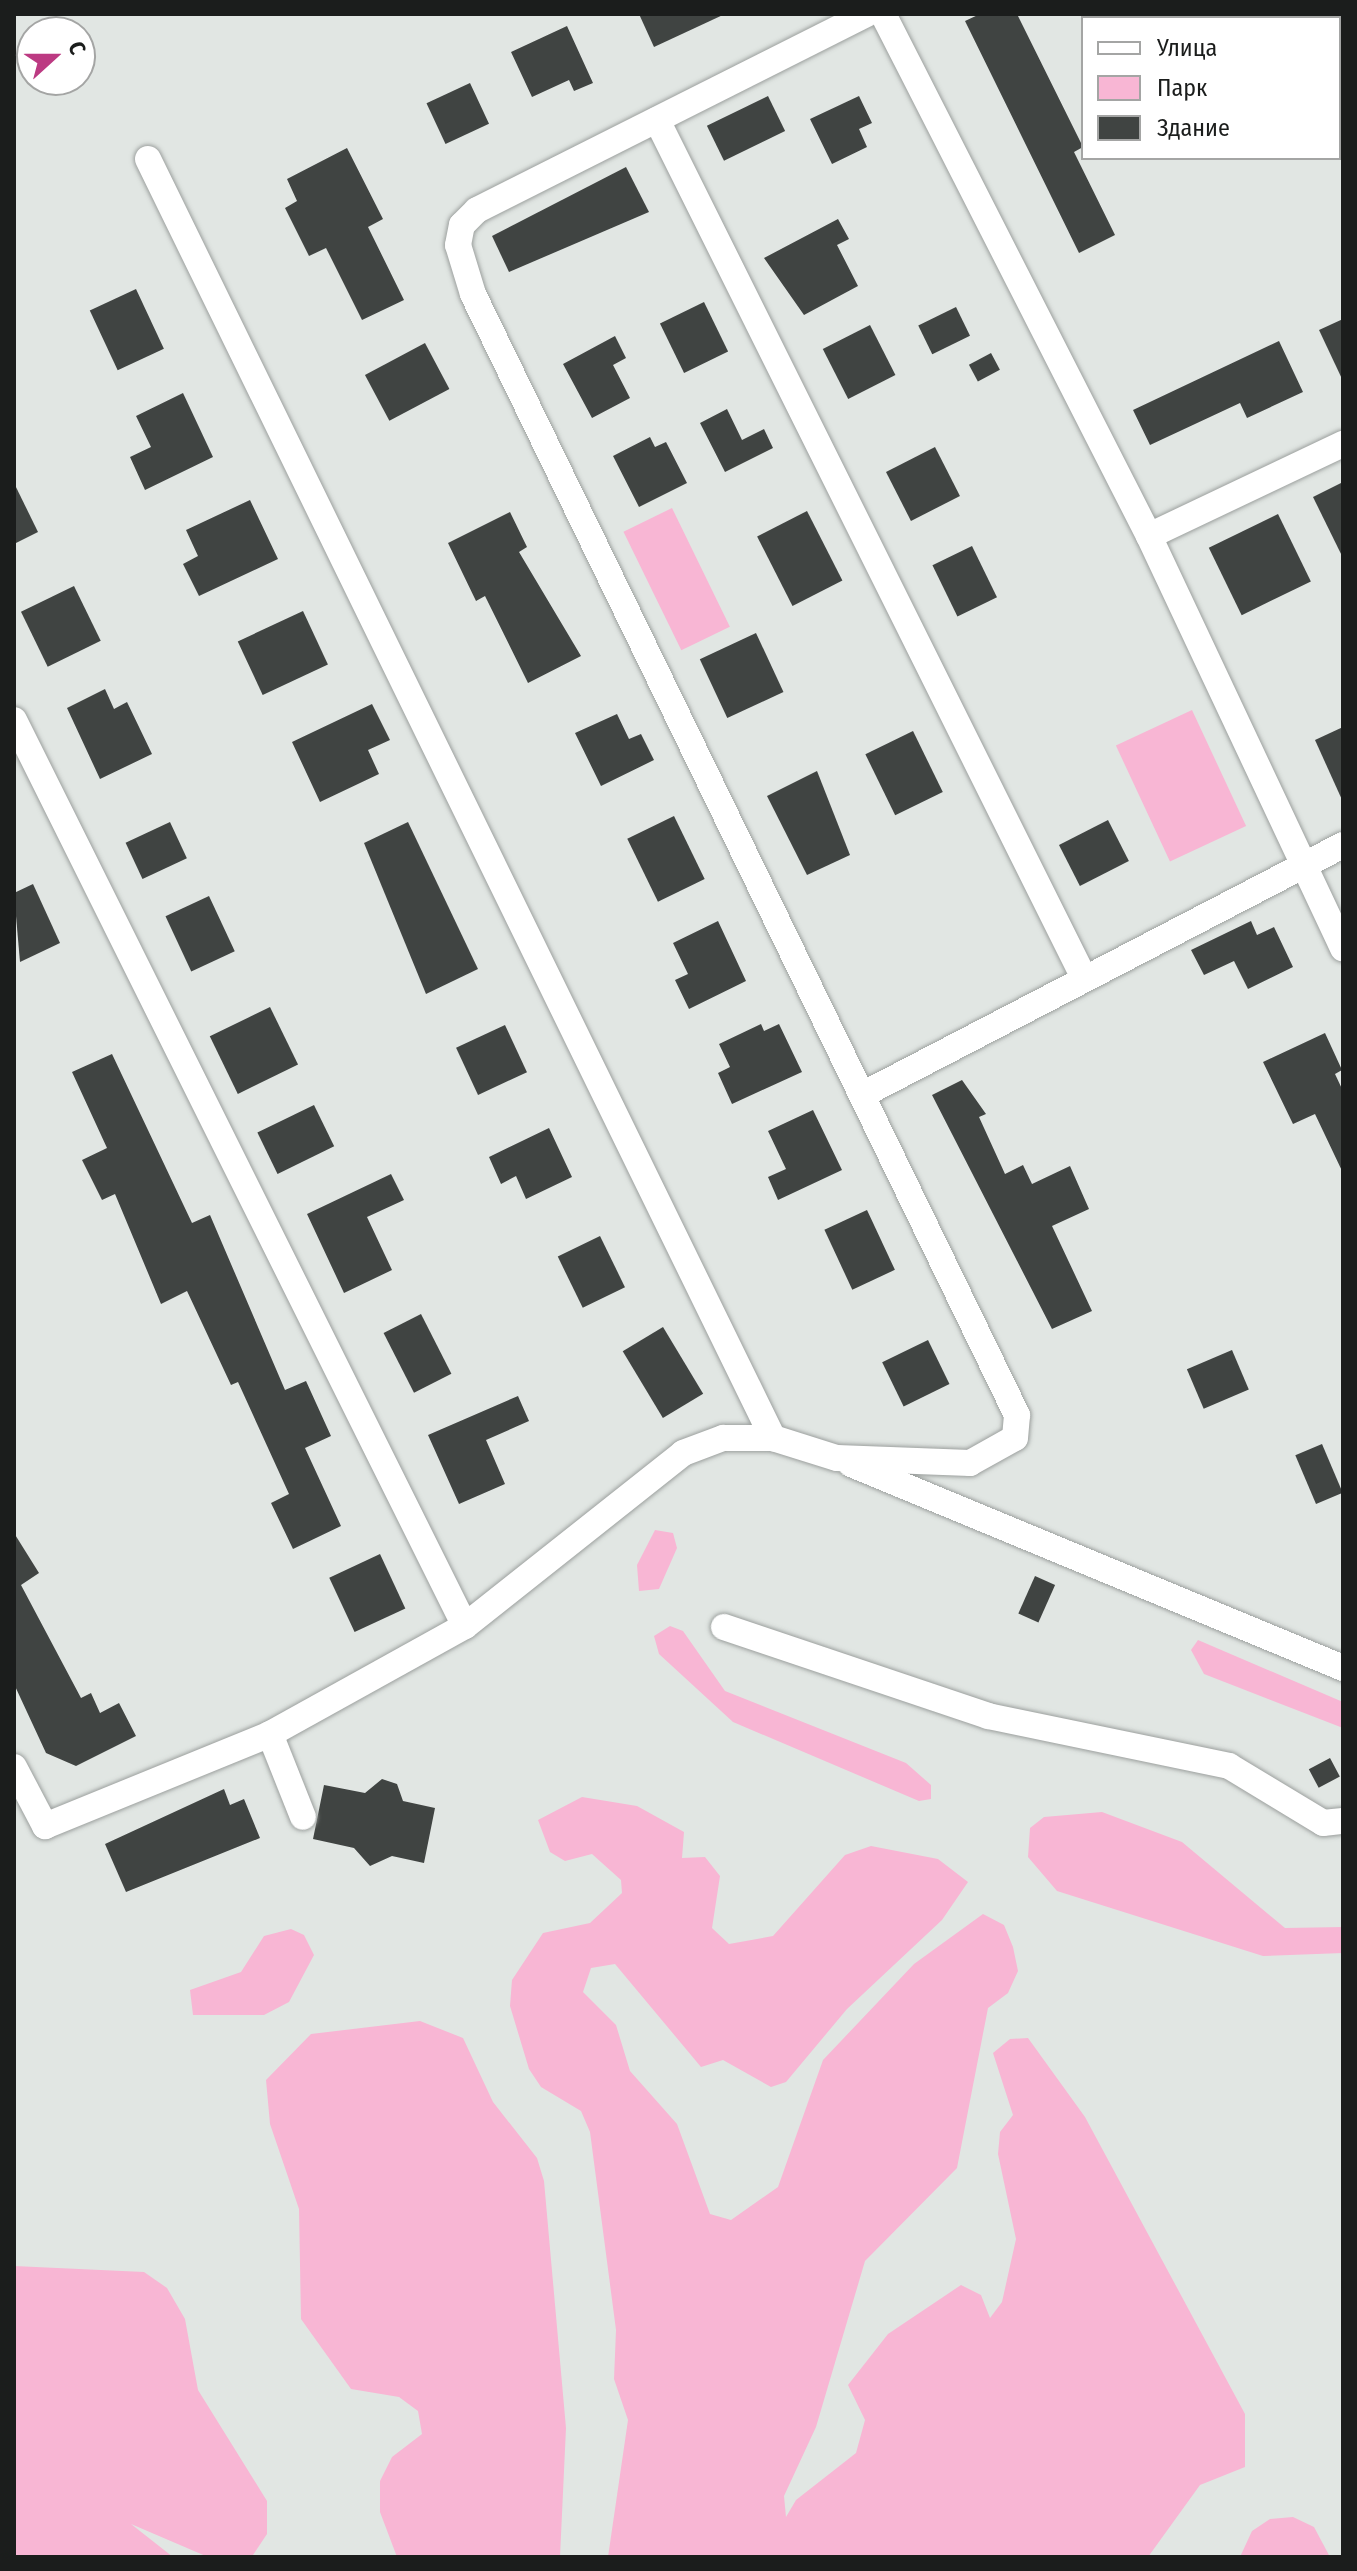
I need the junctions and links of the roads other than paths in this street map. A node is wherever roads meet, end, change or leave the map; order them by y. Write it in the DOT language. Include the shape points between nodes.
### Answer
graph roads {
  1 [pos="866,14"];
  2 [pos="883,14"];
  3 [pos="657,120"];
  4 [pos="148,159"];
  5 [pos="1343,444"];
  6 [pos="1149,536"];
  7 [pos="14,720"];
  8 [pos="1343,845"];
  9 [pos="1303,865"];
  10 [pos="1343,949"];
  11 [pos="1084,978"];
  12 [pos="864,1094"];
  13 [pos="773,1438"];
  14 [pos="837,1458"];
  15 [pos="465,1626"];
  16 [pos="724,1627"];
  17 [pos="1343,1668"];
  18 [pos="270,1734"];
  19 [pos="14,1767"];
  20 [pos="303,1817"];
  21 [pos="1343,1821"];
  1 -- 3 [label="street"];
  2 -- 6 [label="street"];
  3 -- 11 [label="street"];
  3 -- 12 [label="street" via="477,210 462,225 458,245 473,294"];
  4 -- 13 [label="street"];
  5 -- 6 [label="street"];
  6 -- 9 [label="street"];
  7 -- 15 [label="street"];
  8 -- 9 [label="street"];
  9 -- 10 [label="street"];
  9 -- 11 [label="street"];
  11 -- 12 [label="street"];
  12 -- 14 [label="street" via="1017,1415 1015,1438 970,1463"];
  13 -- 14 [label="street"];
  13 -- 15 [label="street" via="723,1438 683,1453"];
  14 -- 17 [label="street"];
  15 -- 18 [label="street"];
  16 -- 21 [label="street" via="988,1716 1229,1766 1323,1823"];
  18 -- 19 [label="street" via="45,1826"];
  18 -- 20 [label="street"];
}
